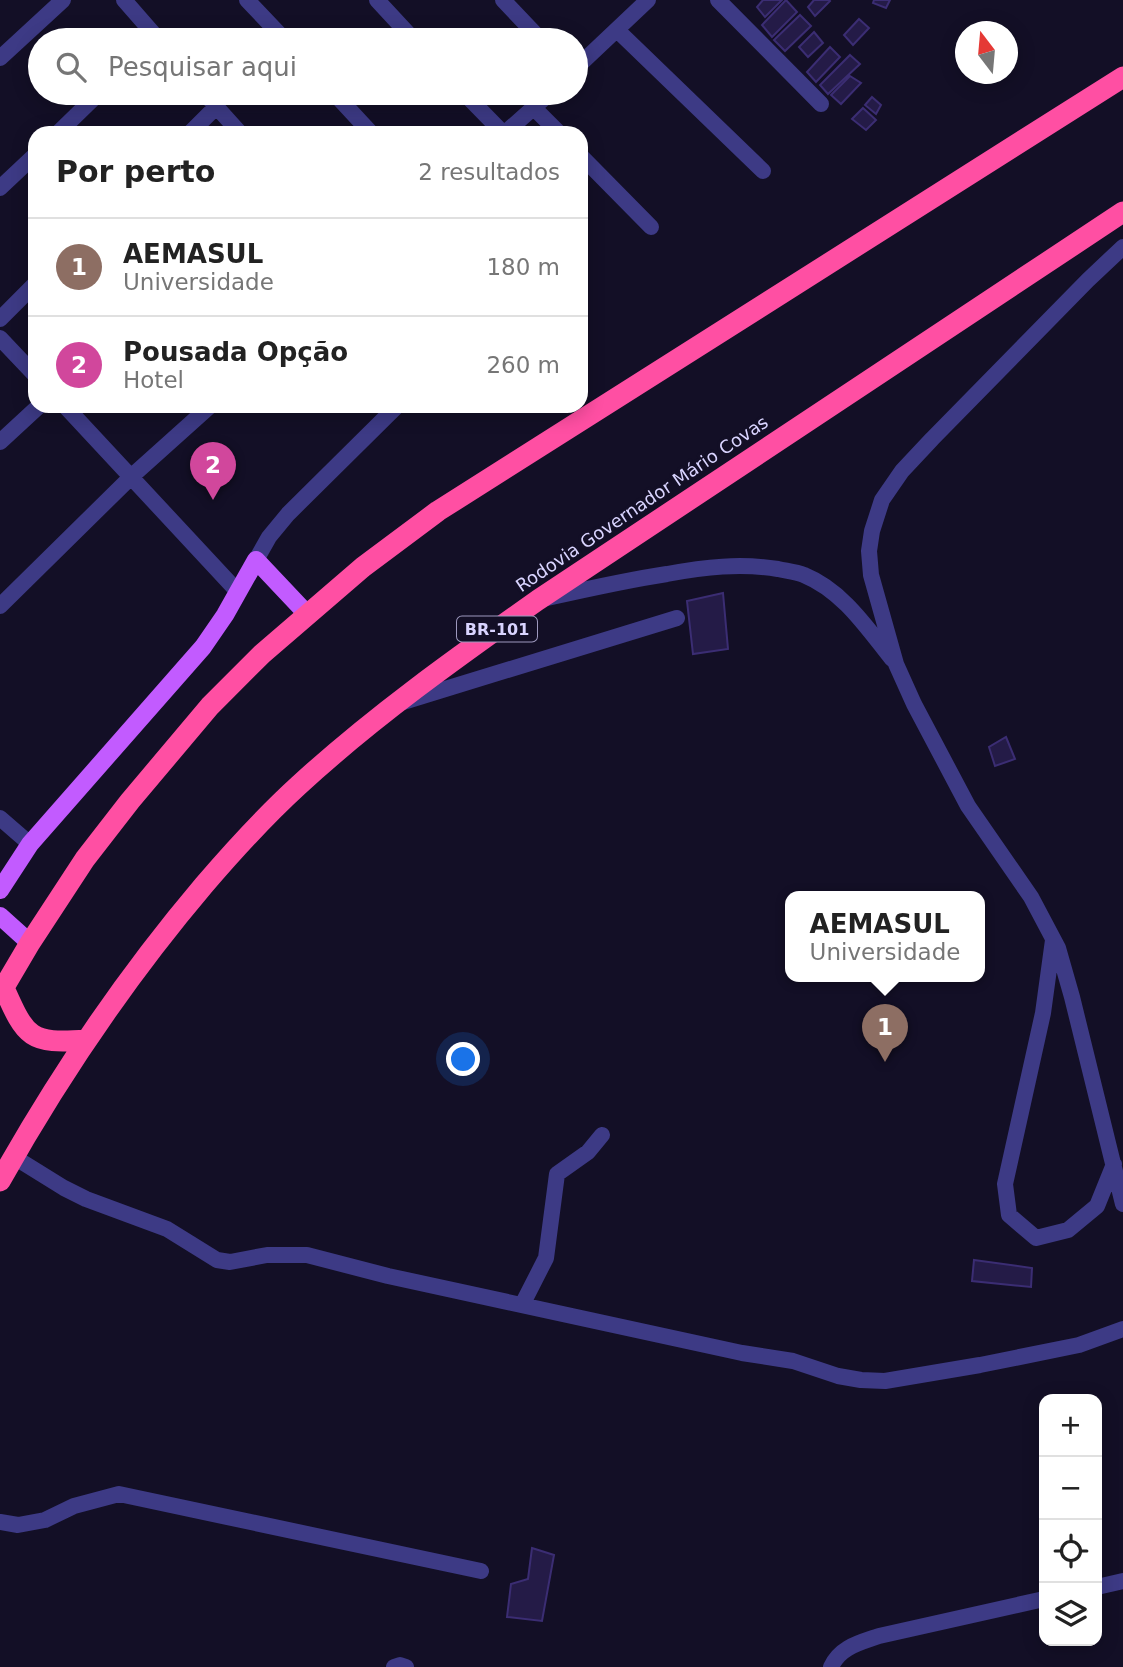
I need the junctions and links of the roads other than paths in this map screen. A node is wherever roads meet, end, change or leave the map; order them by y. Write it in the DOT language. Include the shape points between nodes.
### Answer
graph roads {
  1 [pos="63,0"];
  2 [pos="124,0"];
  3 [pos="247,0"];
  4 [pos="377,0"];
  5 [pos="503,0"];
  6 [pos="718,0"];
  7 [pos="642,2"];
  8 [pos="33,28"];
  9 [pos="147,28"];
  10 [pos="274,28"];
  11 [pos="403,28"];
  12 [pos="530,28"];
  13 [pos="617,30"];
  14 [pos="28,32"];
  15 [pos="588,57"];
  16 [pos="0,58"];
  17 [pos="1123,77"];
  18 [pos="821,104"];
  19 [pos="87,105"];
  20 [pos="345,105"];
  21 [pos="476,105"];
  22 [pos="537,105"];
  23 [pos="216,107"];
  24 [pos="534,108"];
  25 [pos="65,126"];
  26 [pos="197,126"];
  27 [pos="234,126"];
  28 [pos="365,126"];
  29 [pos="497,126"];
  30 [pos="512,126"];
  31 [pos="552,126"];
  32 [pos="28,162"];
  33 [pos="588,163"];
  34 [pos="763,171"];
  35 [pos="0,188"];
  36 [pos="1123,212"];
  37 [pos="651,228"];
  38 [pos="1123,247"];
  39 [pos="28,291"];
  40 [pos="0,319"];
  41 [pos="0,338"];
  42 [pos="28,368"];
  43 [pos="31,413"];
  44 [pos="72,413"];
  45 [pos="203,413"];
  46 [pos="390,413"];
  47 [pos="0,442"];
  48 [pos="132,476"];
  49 [pos="256,560"];
  50 [pos="238,592"];
  51 [pos="538,600"];
  52 [pos="0,606"];
  53 [pos="307,614"];
  54 [pos="677,618"];
  55 [pos="896,664"];
  56 [pos="397,704"];
  57 [pos="0,818"];
  58 [pos="30,844"];
  59 [pos="0,890"];
  60 [pos="0,916"];
  61 [pos="1053,937"];
  62 [pos="30,943"];
  63 [pos="2,991"];
  64 [pos="86,1040"];
  65 [pos="602,1135"];
  66 [pos="14,1157"];
  67 [pos="1114,1164"];
  68 [pos="0,1181"];
  69 [pos="1123,1204"];
  70 [pos="522,1305"];
  71 [pos="1123,1329"];
  72 [pos="0,1522"];
  73 [pos="481,1571"];
  74 [pos="1123,1581"];
  75 [pos="1102,1586"];
  76 [pos="1039,1600"];
  77 [pos="394,1667"];
  78 [pos="406,1667"];
  79 [pos="831,1667"];
  1 -- 8 [label="street"];
  2 -- 9 [label="street"];
  3 -- 10 [label="street"];
  4 -- 11 [label="street"];
  5 -- 12 [label="street"];
  6 -- 18 [label="street"];
  7 -- 13 [label="street"];
  13 -- 15 [label="street"];
  13 -- 34 [label="street"];
  14 -- 16 [label="street"];
  17 -- 53 [label="highway" via="438,512"];
  19 -- 25 [label="street"];
  20 -- 28 [label="street"];
  21 -- 29 [label="street"];
  22 -- 24 [label="street"];
  23 -- 26 [label="street"];
  23 -- 27 [label="street"];
  24 -- 30 [label="street"];
  24 -- 31 [label="street"];
  32 -- 35 [label="street"];
  33 -- 37 [label="street"];
  36 -- 51 [label="highway, Rodovia Governador Mário Covas / BR-101"];
  38 -- 55 [label="street" via="932,439 882,500 869,551 871,575"];
  39 -- 40 [label="street"];
  41 -- 42 [label="street"];
  43 -- 47 [label="street"];
  44 -- 48 [label="street"];
  45 -- 48 [label="street"];
  46 -- 49 [label="street" via="288,514"];
  48 -- 50 [label="street"];
  48 -- 52 [label="street"];
  49 -- 50 [label="main road"];
  49 -- 53 [label="main road"];
  50 -- 58 [label="main road" via="203,647"];
  51 -- 55 [label="street" via="629,580 732,565 784,570 830,590 853,610"];
  51 -- 56 [label="highway, Rodovia Governador Mário Covas / BR-101"];
  53 -- 62 [label="highway" via="184,736 85,859"];
  54 -- 56 [label="street"];
  55 -- 61 [label="street" via="968,806"];
  56 -- 64 [label="highway, Rodovia Governador Mário Covas / BR-101" via="298,785 232,853 166,930"];
  57 -- 58 [label="street"];
  58 -- 59 [label="main road"];
  60 -- 62 [label="main road"];
  61 -- 67 [label="street"];
  61 -- 67 [label="street" via="1043,1013 1005,1184 1009,1214 1036,1238 1068,1230 1097,1206"];
  62 -- 63 [label="highway"];
  63 -- 64 [label="highway" via="23,1027 33,1035 59,1042"];
  64 -- 66 [label="highway, Rodovia Governador Mário Covas / BR-101"];
  65 -- 70 [label="street" via="558,1174 546,1258"];
  66 -- 68 [label="highway, Rodovia Governador Mário Covas / BR-101"];
  66 -- 70 [label="street" via="64,1188 167,1229 217,1260 307,1255"];
  67 -- 69 [label="street"];
  70 -- 71 [label="street" via="793,1361 838,1376 885,1381 1079,1345"];
  72 -- 73 [label="street" via="19,1525 45,1520 119,1494"];
  74 -- 75 [label="street"];
  76 -- 79 [label="street" via="879,1636 842,1651"];
  77 -- 78 [label="street"];
}
